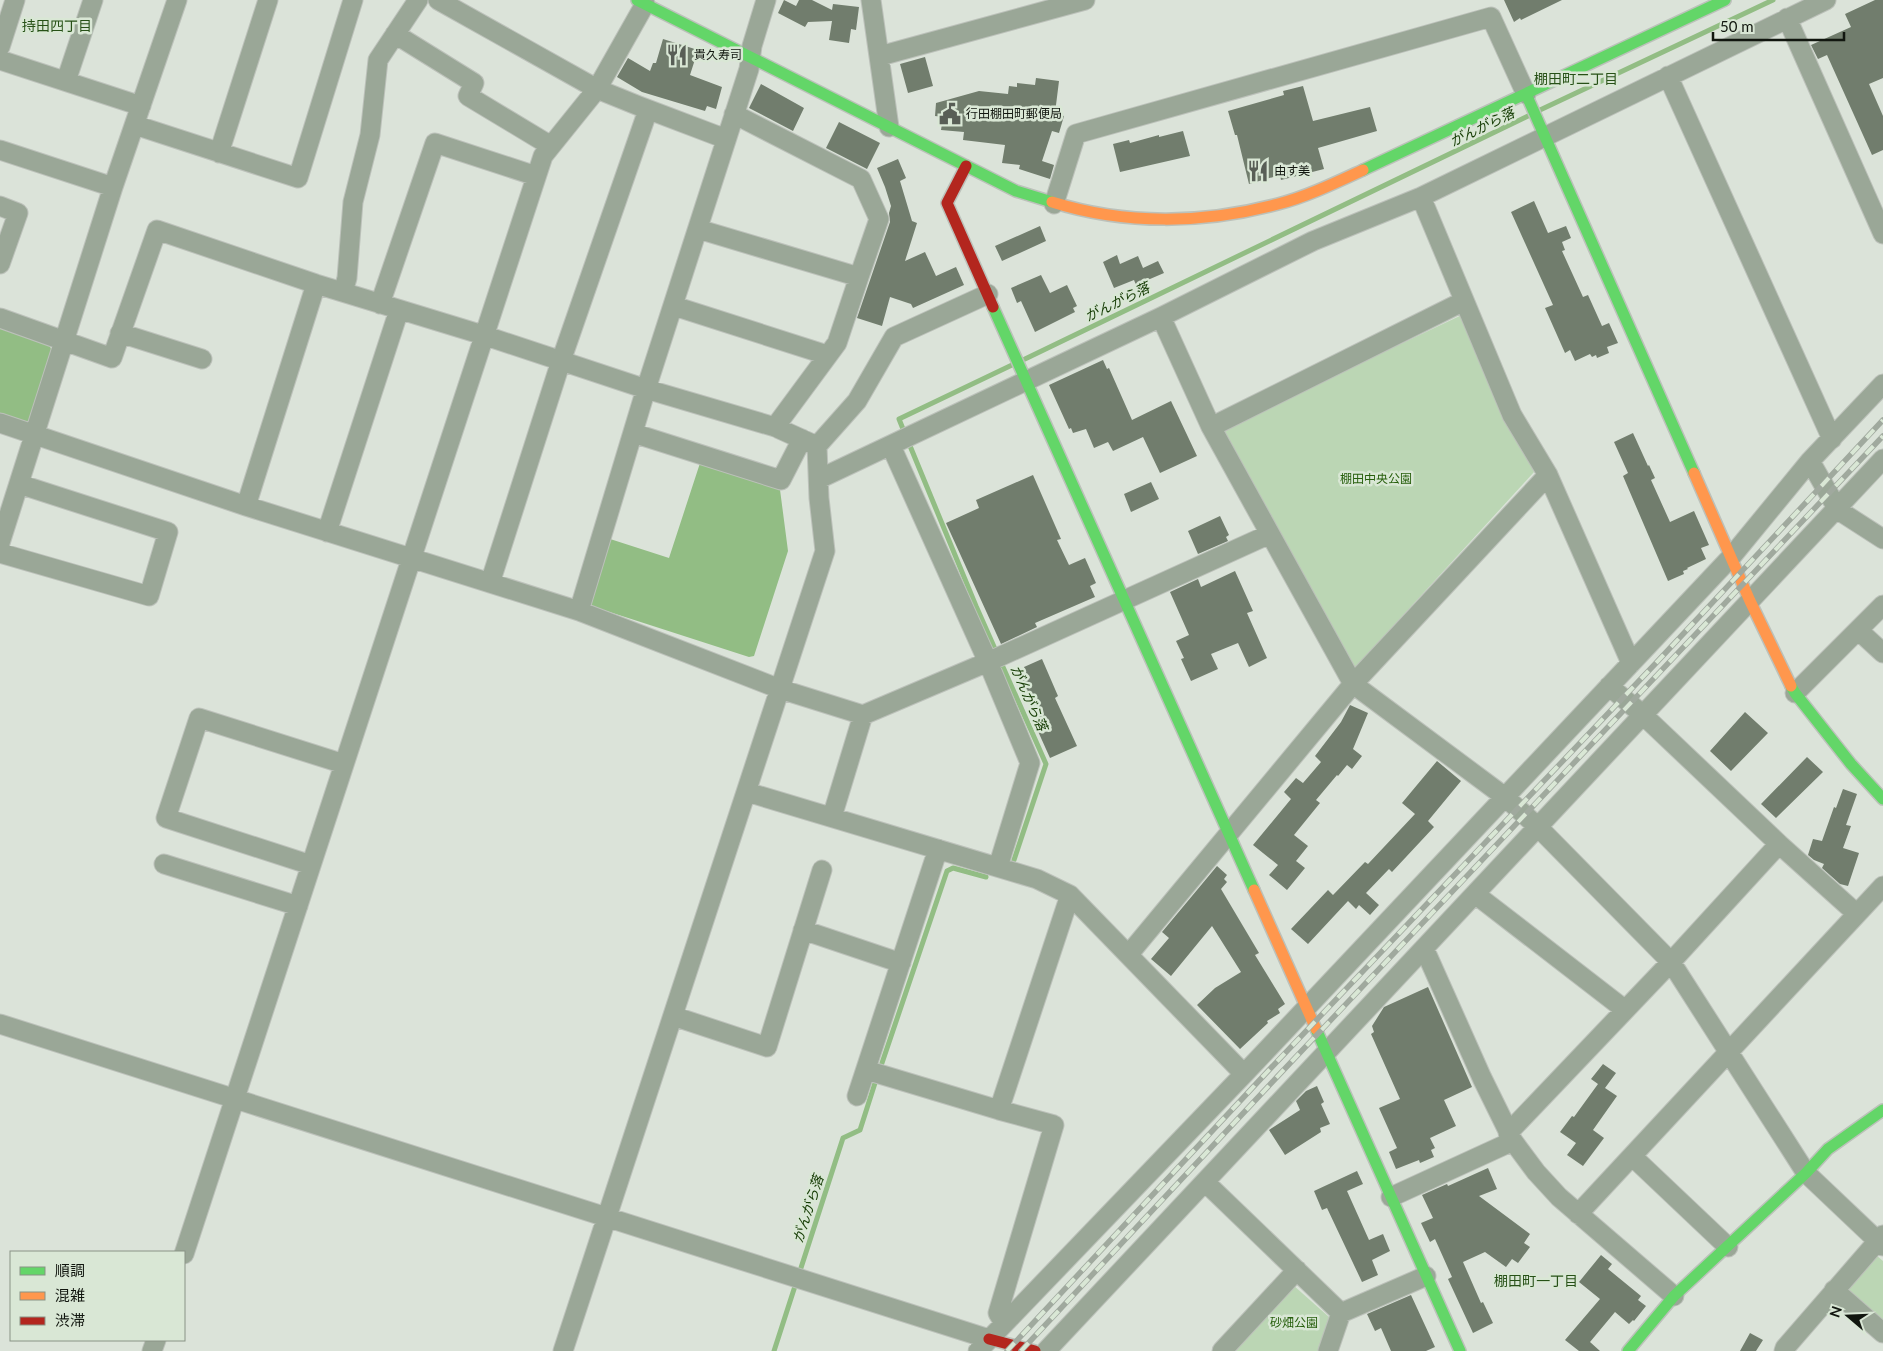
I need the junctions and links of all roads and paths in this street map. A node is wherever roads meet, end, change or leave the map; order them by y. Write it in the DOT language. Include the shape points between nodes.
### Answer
graph roads {
  1 [pos="15,0"];
  2 [pos="93,0"];
  3 [pos="177,0"];
  4 [pos="268,0"];
  5 [pos="352,0"];
  6 [pos="418,0"];
  7 [pos="438,0"];
  8 [pos="766,0"];
  9 [pos="871,0"];
  10 [pos="1085,0"];
  11 [pos="1725,0"];
  12 [pos="1826,0"];
  13 [pos="641,2"];
  14 [pos="1022,8"];
  15 [pos="1487,8"];
  16 [pos="1787,18"];
  17 [pos="395,34"];
  18 [pos="0,47"];
  19 [pos="880,56"];
  20 [pos="751,57"];
  21 [pos="0,60"];
  22 [pos="1668,76"];
  23 [pos="66,81"];
  24 [pos="597,89"];
  25 [pos="1526,94"];
  26 [pos="141,106"];
  27 [pos="648,110"];
  28 [pos="734,114"];
  29 [pos="135,125"];
  30 [pos="889,127"];
  31 [pos="1545,138"];
  32 [pos="726,139"];
  33 [pos="550,146"];
  34 [pos="0,150"];
  35 [pos="219,152"];
  36 [pos="969,167"];
  37 [pos="536,176"];
  38 [pos="113,187"];
  39 [pos="1421,197"];
  40 [pos="1054,204"];
  41 [pos="0,206"];
  42 [pos="698,229"];
  43 [pos="1883,234"];
  44 [pos="0,264"];
  45 [pos="859,278"];
  46 [pos="316,284"];
  47 [pos="343,292"];
  48 [pos="988,294"];
  49 [pos="1464,301"];
  50 [pos="380,304"];
  51 [pos="674,306"];
  52 [pos="399,310"];
  53 [pos="0,318"];
  54 [pos="1160,318"];
  55 [pos="120,333"];
  56 [pos="483,336"];
  57 [pos="65,341"];
  58 [pos="827,355"];
  59 [pos="202,359"];
  60 [pos="561,361"];
  61 [pos="1024,376"];
  62 [pos="1883,384"];
  63 [pos="646,389"];
  64 [pos="0,423"];
  65 [pos="775,427"];
  66 [pos="1211,427"];
  67 [pos="633,432"];
  68 [pos="35,434"];
  69 [pos="1832,439"];
  70 [pos="810,443"];
  71 [pos="891,446"];
  72 [pos="1883,460"];
  73 [pos="1810,461"];
  74 [pos="1548,475"];
  75 [pos="820,480"];
  76 [pos="19,484"];
  77 [pos="246,506"];
  78 [pos="1838,510"];
  79 [pos="4,518"];
  80 [pos="327,532"];
  81 [pos="1270,534"];
  82 [pos="1883,539"];
  83 [pos="0,543"];
  84 [pos="0,553"];
  85 [pos="1732,556"];
  86 [pos="411,559"];
  87 [pos="490,583"];
  88 [pos="1124,600"];
  89 [pos="1750,602"];
  90 [pos="1883,605"];
  91 [pos="579,611"];
  92 [pos="1858,630"];
  93 [pos="1883,653"];
  94 [pos="989,661"];
  95 [pos="1631,663"];
  96 [pos="1353,684"];
  97 [pos="1609,686"];
  98 [pos="780,689"];
  99 [pos="1795,693"];
  100 [pos="863,715"];
  101 [pos="1644,715"];
  102 [pos="344,764"];
  103 [pos="747,792"];
  104 [pos="1504,797"];
  105 [pos="1883,798"];
  106 [pos="832,817"];
  107 [pos="1538,827"];
  108 [pos="1229,834"];
  109 [pos="1779,844"];
  110 [pos="938,849"];
  111 [pos="164,864"];
  112 [pos="311,865"];
  113 [pos="998,867"];
  114 [pos="822,870"];
  115 [pos="1883,886"];
  116 [pos="1475,894"];
  117 [pos="1070,895"];
  118 [pos="298,906"];
  119 [pos="1857,914"];
  120 [pos="803,930"];
  121 [pos="1424,948"];
  122 [pos="1129,954"];
  123 [pos="901,962"];
  124 [pos="1670,962"];
  125 [pos="1306,1008"];
  126 [pos="1624,1009"];
  127 [pos="672,1016"];
  128 [pos="0,1024"];
  129 [pos="1326,1052"];
  130 [pos="1729,1053"];
  131 [pos="866,1070"];
  132 [pos="1244,1074"];
  133 [pos="857,1096"];
  134 [pos="234,1099"];
  135 [pos="999,1110"];
  136 [pos="1883,1110"];
  137 [pos="1510,1137"];
  138 [pos="1633,1157"];
  139 [pos="1806,1173"];
  140 [pos="1205,1182"];
  141 [pos="1390,1197"];
  142 [pos="1578,1214"];
  143 [pos="606,1217"];
  144 [pos="1881,1240"];
  145 [pos="1728,1247"];
  146 [pos="185,1251"];
  147 [pos="1297,1270"];
  148 [pos="1426,1276"];
  149 [pos="1834,1290"];
  150 [pos="1674,1296"];
  151 [pos="1341,1312"];
  152 [pos="1004,1323"];
  153 [pos="1883,1333"];
  154 [pos="984,1347"];
  155 [pos="563,1351"];
  156 [pos="1035,1351"];
  157 [pos="1046,1351"];
  158 [pos="1222,1351"];
  159 [pos="1328,1351"];
  160 [pos="1460,1351"];
  161 [pos="1628,1351"];
  162 [pos="1784,1351"];
  1 -- 18 [label="street"];
  2 -- 23 [label="street"];
  3 -- 26 [label="street"];
  4 -- 35 [label="street"];
  5 -- 35 [label="street" via="298,178"];
  6 -- 17 [label="street"];
  7 -- 24 [label="street"];
  8 -- 20 [label="street"];
  9 -- 19 [label="street"];
  10 -- 14 [label="street"];
  11 -- 25 [label="street"];
  12 -- 16 [label="street"];
  13 -- 20 [label="street"];
  13 -- 24 [label="street"];
  14 -- 19 [label="street"];
  15 -- 25 [label="street"];
  15 -- 40 [label="street" via="1076,134"];
  16 -- 22 [label="street"];
  16 -- 43 [label="street"];
  17 -- 33 [label="street" via="474,83 468,96"];
  17 -- 47 [label="street" via="378,60 370,135 352,202 347,278"];
  19 -- 30 [label="street"];
  20 -- 28 [label="street"];
  20 -- 30 [label="street"];
  21 -- 23 [label="street"];
  22 -- 31 [label="street"];
  22 -- 69 [label="street"];
  23 -- 26 [label="street"];
  24 -- 27 [label="street"];
  24 -- 33 [label="street"];
  25 -- 31 [label="street"];
  25 -- 40 [label="street" via="1342,180 1279,204 1213,218 1146,220"];
  26 -- 29 [label="street"];
  27 -- 32 [label="street"];
  27 -- 60 [label="street"];
  28 -- 32 [label="street"];
  28 -- 45 [label="street" via="861,179 879,219"];
  29 -- 35 [label="street"];
  29 -- 38 [label="street"];
  30 -- 36 [label="street"];
  31 -- 39 [label="street"];
  31 -- 85 [label="street"];
  32 -- 42 [label="street"];
  33 -- 37 [label="street"];
  34 -- 38 [label="street"];
  36 -- 40 [label="street" via="1016,191"];
  36 -- 48 [label="street" via="947,203"];
  37 -- 50 [label="street" via="435,143"];
  37 -- 56 [label="street"];
  38 -- 57 [label="street"];
  39 -- 49 [label="street"];
  39 -- 54 [label="street" via="1313,241"];
  41 -- 44 [label="street" via="18,212"];
  42 -- 45 [label="street"];
  42 -- 51 [label="street"];
  45 -- 58 [label="street" via="836,343"];
  46 -- 47 [label="street"];
  46 -- 55 [label="street" via="156,230"];
  46 -- 77 [label="street"];
  47 -- 50 [label="street"];
  48 -- 61 [label="street"];
  48 -- 70 [label="street" via="894,337 857,401"];
  49 -- 66 [label="street"];
  49 -- 74 [label="street" via="1512,415"];
  50 -- 52 [label="street"];
  51 -- 58 [label="street"];
  51 -- 63 [label="street"];
  52 -- 56 [label="street"];
  52 -- 80 [label="street"];
  53 -- 57 [label="street"];
  54 -- 61 [label="street"];
  54 -- 66 [label="street"];
  55 -- 57 [label="street" via="112,358"];
  55 -- 59 [label="street"];
  56 -- 60 [label="street"];
  56 -- 86 [label="street"];
  57 -- 68 [label="street"];
  58 -- 65 [label="street"];
  60 -- 63 [label="street"];
  60 -- 87 [label="street"];
  61 -- 71 [label="street"];
  61 -- 88 [label="street"];
  62 -- 69 [label="street"];
  63 -- 65 [label="street"];
  63 -- 67 [label="street"];
  64 -- 68 [label="street"];
  65 -- 70 [label="street"];
  66 -- 81 [label="street"];
  67 -- 70 [label="street" via="781,480"];
  67 -- 91 [label="street"];
  68 -- 76 [label="street"];
  68 -- 77 [label="street"];
  69 -- 73 [label="street"];
  70 -- 75 [label="street"];
  71 -- 75 [label="street"];
  71 -- 94 [label="street"];
  72 -- 78 [label="street"];
  73 -- 78 [label="street"];
  73 -- 85 [label="street"];
  74 -- 95 [label="street"];
  74 -- 96 [label="street"];
  75 -- 98 [label="street" via="825,551"];
  76 -- 79 [label="street"];
  76 -- 84 [label="street" via="168,532 149,596"];
  77 -- 80 [label="street"];
  78 -- 82 [label="street"];
  78 -- 89 [label="street"];
  79 -- 83 [label="street"];
  80 -- 86 [label="street"];
  81 -- 88 [label="street"];
  81 -- 96 [label="street"];
  85 -- 89 [label="street"];
  85 -- 95 [label="street"];
  86 -- 87 [label="street"];
  86 -- 102 [label="street"];
  87 -- 91 [label="street"];
  88 -- 94 [label="street"];
  88 -- 108 [label="street"];
  89 -- 99 [label="street"];
  89 -- 101 [label="street"];
  90 -- 92 [label="street"];
  91 -- 98 [label="street"];
  92 -- 93 [label="street"];
  92 -- 99 [label="street"];
  94 -- 100 [label="street"];
  94 -- 113 [label="street" via="1030,764"];
  95 -- 97 [label="street"];
  96 -- 104 [label="street"];
  96 -- 108 [label="street"];
  97 -- 101 [label="street"];
  97 -- 104 [label="street"];
  98 -- 100 [label="street"];
  98 -- 103 [label="street"];
  99 -- 105 [label="street" via="1851,764"];
  100 -- 106 [label="street"];
  101 -- 107 [label="street"];
  101 -- 109 [label="street"];
  102 -- 112 [label="street"];
  102 -- 112 [label="street" via="199,718 166,818"];
  103 -- 106 [label="street"];
  103 -- 127 [label="street"];
  104 -- 107 [label="street"];
  104 -- 125 [label="street"];
  106 -- 110 [label="street"];
  107 -- 116 [label="street"];
  107 -- 124 [label="street"];
  108 -- 122 [label="street"];
  108 -- 125 [label="street"];
  109 -- 119 [label="street"];
  109 -- 124 [label="street"];
  110 -- 113 [label="street"];
  110 -- 123 [label="street"];
  111 -- 118 [label="street"];
  112 -- 118 [label="street"];
  113 -- 117 [label="street" via="1037,879"];
  114 -- 120 [label="street"];
  115 -- 119 [label="street"];
  116 -- 121 [label="street"];
  116 -- 126 [label="street"];
  117 -- 122 [label="street"];
  117 -- 135 [label="street"];
  118 -- 134 [label="street"];
  119 -- 130 [label="street"];
  120 -- 123 [label="street"];
  120 -- 127 [label="street" via="767,1047"];
  121 -- 129 [label="street"];
  121 -- 137 [label="street"];
  122 -- 132 [label="street"];
  123 -- 131 [label="street"];
  124 -- 126 [label="street"];
  124 -- 130 [label="street"];
  125 -- 129 [label="street"];
  125 -- 132 [label="street"];
  126 -- 137 [label="street"];
  127 -- 143 [label="street"];
  128 -- 134 [label="street"];
  129 -- 140 [label="street"];
  129 -- 141 [label="street"];
  130 -- 138 [label="street"];
  130 -- 139 [label="street"];
  131 -- 133 [label="street"];
  131 -- 135 [label="street"];
  132 -- 152 [label="street"];
  134 -- 143 [label="street"];
  134 -- 146 [label="street"];
  135 -- 152 [label="street" via="1054,1125 998,1313"];
  136 -- 139 [label="street" via="1828,1149"];
  137 -- 141 [label="street"];
  137 -- 142 [label="street" via="1536,1172"];
  138 -- 142 [label="street"];
  138 -- 145 [label="street"];
  139 -- 144 [label="street"];
  139 -- 145 [label="street"];
  140 -- 147 [label="street"];
  140 -- 157 [label="street"];
  141 -- 148 [label="street"];
  142 -- 150 [label="street"];
  143 -- 154 [label="street"];
  143 -- 155 [label="street"];
  144 -- 149 [label="street"];
  145 -- 150 [label="street"];
  147 -- 151 [label="street"];
  147 -- 158 [label="street"];
  148 -- 151 [label="street"];
  148 -- 160 [label="street"];
  149 -- 153 [label="street"];
  149 -- 162 [label="street"];
  150 -- 161 [label="street"];
  151 -- 159 [label="street"];
  152 -- 154 [label="street"];
  154 -- 156 [label="street"];
}
